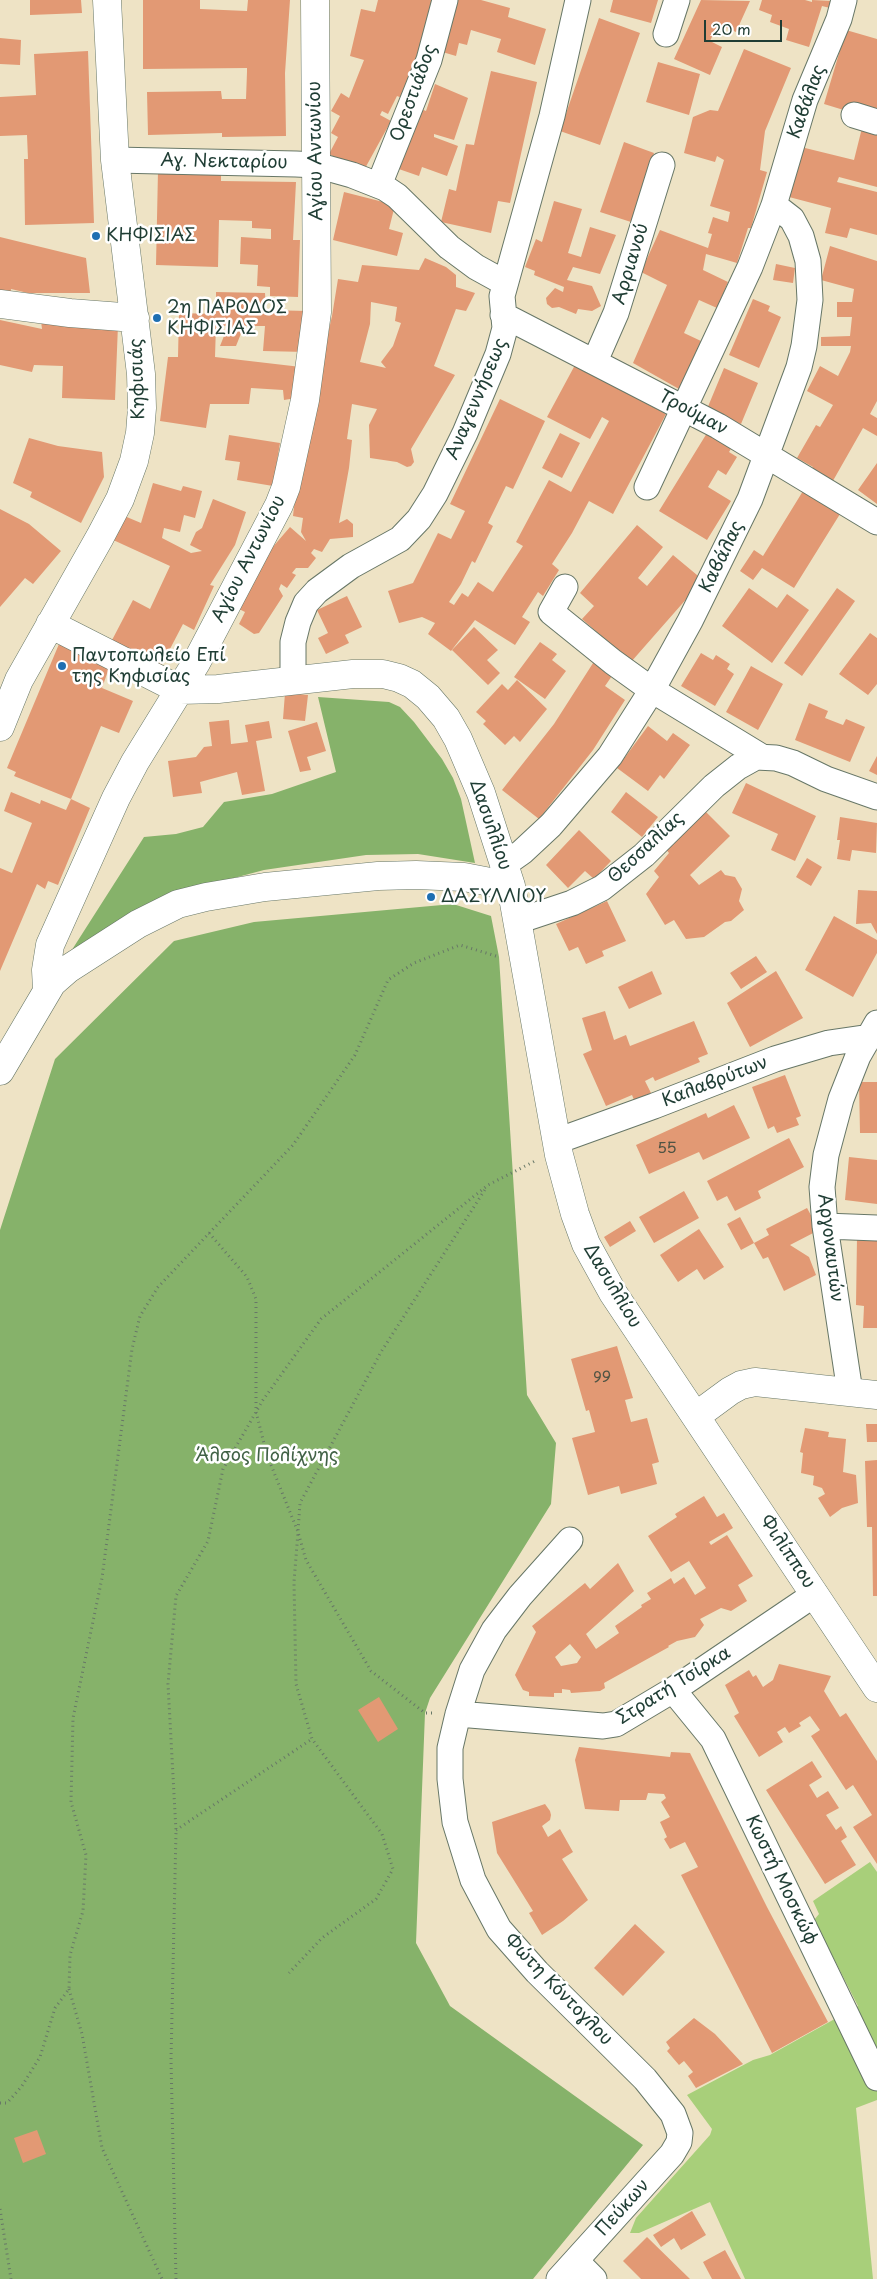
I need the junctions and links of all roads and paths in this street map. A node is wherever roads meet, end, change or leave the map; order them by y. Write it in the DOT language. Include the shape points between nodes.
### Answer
graph roads {
  1 [pos="107,0"];
  2 [pos="315,0"];
  3 [pos="445,0"];
  4 [pos="578,0"];
  5 [pos="677,0"];
  6 [pos="844,0"];
  7 [pos="666,34"];
  8 [pos="116,160"];
  9 [pos="662,164"];
  10 [pos="316,165"];
  11 [pos="379,185"];
  12 [pos="774,205"];
  13 [pos="505,283"];
  14 [pos="0,304"];
  15 [pos="503,315"];
  16 [pos="135,318"];
  17 [pos="595,361"];
  18 [pos="685,409"];
  19 [pos="766,454"];
  20 [pos="647,487"];
  21 [pos="877,522"];
  22 [pos="565,588"];
  23 [pos="50,624"];
  24 [pos="293,681"];
  25 [pos="180,690"];
  26 [pos="652,690"];
  27 [pos="0,727"];
  28 [pos="762,757"];
  29 [pos="877,797"];
  30 [pos="508,875"];
  31 [pos="518,921"];
  32 [pos="525,958"];
  33 [pos="47,989"];
  34 [pos="874,1032"];
  35 [pos="0,1071"];
  36 [pos="557,1141"];
  37 [pos="488,1185"];
  38 [pos="825,1226"];
  39 [pos="877,1228"];
  40 [pos="208,1233"];
  41 [pos="850,1392"];
  42 [pos="877,1395"];
  43 [pos="256,1412"];
  44 [pos="696,1416"];
  45 [pos="298,1532"];
  46 [pos="570,1540"];
  47 [pos="815,1594"];
  48 [pos="877,1688"];
  49 [pos="674,1690"];
  50 [pos="458,1714"];
  51 [pos="312,1739"];
  52 [pos="176,1831"];
  53 [pos="289,1974"];
  54 [pos="69,1989"];
  55 [pos="877,2078"];
  56 [pos="0,2103"];
  57 [pos="680,2133"];
  58 [pos="0,2209"];
  59 [pos="576,2261"];
  60 [pos="11,2279"];
  61 [pos="162,2279"];
  62 [pos="176,2279"];
  63 [pos="559,2279"];
  64 [pos="594,2279"];
  1 -- 8 [label="street, Κηφισιάς"];
  2 -- 10 [label="street, Αγίου Αντωνίου"];
  3 -- 11 [label="street, Ορεστιάδος" via="429,60"];
  4 -- 13 [label="street, Αναγεννήσεως" via="552,116"];
  5 -- 7 [label="street"];
  6 -- 12 [label="street, Καβάλας" via="839,20 805,100"];
  8 -- 10 [label="street, Αγ. Νεκταρίου"];
  8 -- 16 [label="street, Κηφισιάς"];
  9 -- 17 [label="street, Αρριανού" via="616,313"];
  10 -- 11 [label="street, Αγ. Νεκταρίου"];
  10 -- 25 [label="street, Αγίου Αντωνίου" via="317,312 305,400 286,487"];
  11 -- 13 [label="street, Αγ. Νεκταρίου" via="397,196 449,247"];
  12 -- 18 [label="street, Καβάλας" via="750,267"];
  12 -- 19 [label="street, Καβάλας" via="792,219 802,236 808,261 810,300 799,367"];
  13 -- 15 [label="street, Αναγεννήσεως" via="501,299"];
  14 -- 16 [label="street"];
  15 -- 17 [label="street, Τρούμαν"];
  15 -- 24 [label="street, Αναγεννήσεως" via="505,333 498,354 435,494 419,519 400,539 351,566 309,599 293,642"];
  16 -- 23 [label="street, Κηφισιάς" via="142,408 134,461 127,483 100,537"];
  17 -- 18 [label="street, Τρούμαν"];
  18 -- 19 [label="street, Τρούμαν"];
  18 -- 20 [label="street, Καβάλας"];
  19 -- 21 [label="street, Τρούμαν"];
  19 -- 26 [label="street, Καβάλας" via="750,498 715,573"];
  22 -- 26 [label="street" via="551,612"];
  23 -- 25 [label="street, Δασυλλίου"];
  23 -- 27 [label="street, Κηφισιάς" via="19,680"];
  24 -- 25 [label="street, Δασυλλίου" via="200,691"];
  24 -- 30 [label="street, Δασυλλίου" via="383,674 420,690 446,718 458,739"];
  25 -- 33 [label="street, Αγίου Αντωνίου" via="126,777 50,945"];
  26 -- 28 [label="street"];
  26 -- 30 [label="street, Καβάλας" via="610,756"];
  28 -- 29 [label="street" via="793,764"];
  28 -- 31 [label="street, Θεσσαλίας" via="750,760 714,786 644,855 602,888 564,906"];
  30 -- 31 [label="street, Δασυλλίου"];
  30 -- 33 [label="street" via="416,875 300,882 206,897 150,916 68,969"];
  31 -- 32 [label="street, Δασυλλίου"];
  32 -- 36 [label="street, Δασυλλίου"];
  32 -- 40 [label="path" via="498,957 460,945 414,964 388,980 355,1055 293,1144"];
  33 -- 35 [label="street"];
  34 -- 36 [label="street, Καλαβρύτων" via="775,1059"];
  34 -- 38 [label="street, Αργοναυτών" via="846,1084 826,1155 822,1187"];
  36 -- 37 [label="path" via="538,1159"];
  36 -- 44 [label="street, Δασυλλίου" via="575,1214 595,1261"];
  37 -- 43 [label="path" via="321,1319"];
  37 -- 45 [label="path" via="381,1352 300,1503"];
  38 -- 39 [label="street"];
  38 -- 41 [label="street, Αργοναυτών"];
  40 -- 43 [label="path" via="247,1277 256,1299"];
  40 -- 54 [label="path" via="158,1287 140,1316 132,1349 102,1578 73,1718 71,1802 86,1855 82,1911 70,1955"];
  41 -- 42 [label="street"];
  41 -- 44 [label="street" via="755,1382 730,1391"];
  43 -- 45 [label="path" via="268,1455"];
  43 -- 52 [label="path" via="223,1469 208,1541 176,1596 168,1684"];
  44 -- 47 [label="street, Φιλίππου"];
  45 -- 50 [label="path" via="306,1560 371,1671 425,1713"];
  45 -- 51 [label="path" via="294,1582 296,1684"];
  46 -- 50 [label="street, Φώτη Κόντογλου" via="494,1630 472,1670"];
  47 -- 48 [label="street, Φιλίππου"];
  47 -- 49 [label="street, Στρατή Τσίρκα"];
  49 -- 50 [label="street, Στρατή Τσίρκα" via="610,1725"];
  49 -- 55 [label="street, Κωστή Μοσκώφ" via="712,1739"];
  50 -- 57 [label="street, Φώτη Κόντογλου" via="449,1761 451,1798 466,1864 484,1903 516,1950 656,2092 672,2114"];
  51 -- 52 [label="path"];
  51 -- 53 [label="path" via="382,1834 393,1870 376,1899 322,1938"];
  52 -- 62 [label="path" via="170,2060"];
  54 -- 56 [label="path" via="55,2008 40,2058 7,2103"];
  54 -- 61 [label="path" via="82,2034 102,2148"];
  57 -- 59 [label="street, Πεύκων" via="672,2154"];
  58 -- 60 [label="path"];
  59 -- 63 [label="street, Πεύκων"];
  59 -- 64 [label="street"];
}
